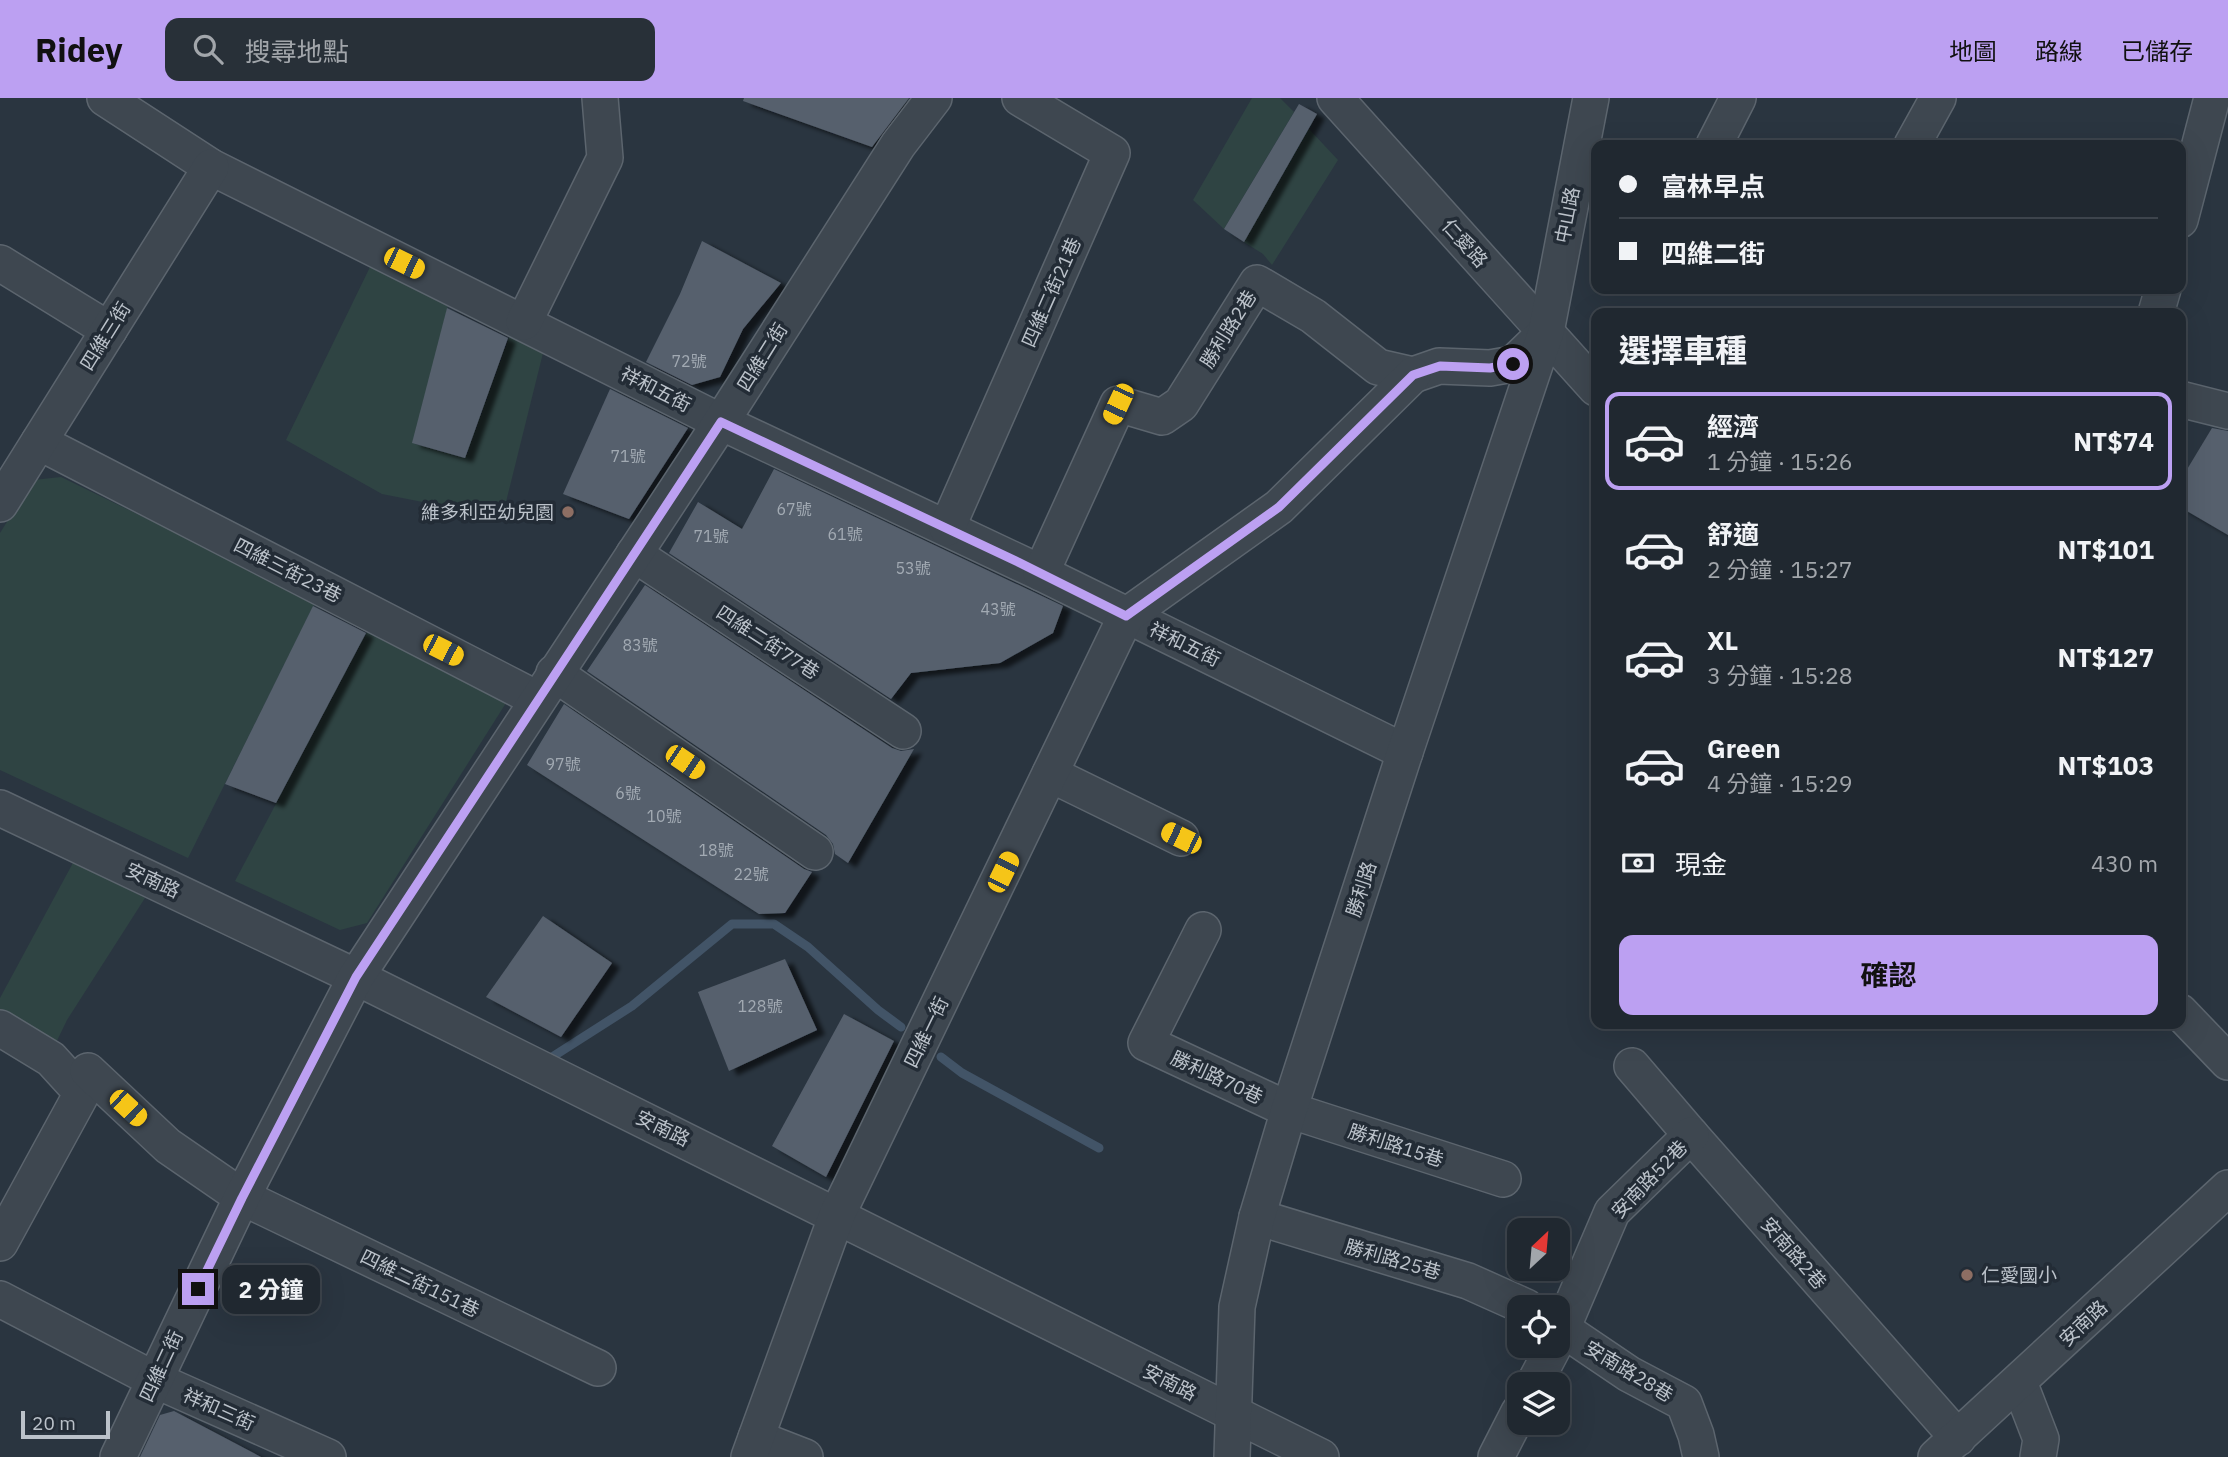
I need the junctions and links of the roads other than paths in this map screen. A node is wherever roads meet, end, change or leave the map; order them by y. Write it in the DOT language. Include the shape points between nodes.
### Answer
graph roads {
  1 [pos="105,98"];
  2 [pos="600,98"];
  3 [pos="934,98"];
  4 [pos="1020,98"];
  5 [pos="1335,98"];
  6 [pos="1591,98"];
  7 [pos="1738,98"];
  8 [pos="1938,98"];
  9 [pos="2212,98"];
  10 [pos="1717,140"];
  11 [pos="1915,140"];
  12 [pos="211,167"];
  13 [pos="2186,197"];
  14 [pos="1581,221"];
  15 [pos="0,263"];
  16 [pos="524,322"];
  17 [pos="108,330"];
  18 [pos="1546,332"];
  19 [pos="1413,375"];
  20 [pos="1591,382"];
  21 [pos="2186,400"];
  22 [pos="2228,411"];
  23 [pos="721,422"];
  24 [pos="39,442"];
  25 [pos="0,503"];
  26 [pos="947,528"];
  27 [pos="634,554"];
  28 [pos="1041,573"];
  29 [pos="1126,616"];
  30 [pos="546,686"];
  31 [pos="903,731"];
  32 [pos="1405,752"];
  33 [pos="1050,774"];
  34 [pos="0,808"];
  35 [pos="1181,838"];
  36 [pos="815,852"];
  37 [pos="1203,930"];
  38 [pos="356,977"];
  39 [pos="2186,1018"];
  40 [pos="0,1028"];
  41 [pos="2228,1062"];
  42 [pos="1632,1066"];
  43 [pos="88,1071"];
  44 [pos="1289,1110"];
  45 [pos="1690,1135"];
  46 [pos="1503,1179"];
  47 [pos="2228,1188"];
  48 [pos="242,1198"];
  49 [pos="838,1215"];
  50 [pos="1257,1217"];
  51 [pos="0,1244"];
  52 [pos="1507,1298"];
  53 [pos="0,1299"];
  54 [pos="1570,1308"];
  55 [pos="1570,1342"];
  56 [pos="598,1368"];
  57 [pos="155,1380"];
  58 [pos="2020,1382"];
  59 [pos="1234,1414"];
  60 [pos="1507,1435"];
  61 [pos="752,1447"];
  62 [pos="1947,1447"];
  63 [pos="118,1457"];
  64 [pos="328,1457"];
  65 [pos="805,1457"];
  66 [pos="1232,1457"];
  67 [pos="1321,1457"];
  68 [pos="1496,1457"];
  69 [pos="1701,1457"];
  70 [pos="2038,1457"];
  1 -- 12 [label="street, 祥和五街"];
  2 -- 16 [label="street" via="605,158"];
  3 -- 23 [label="street, 四維二街" via="898,145"];
  4 -- 26 [label="street, 四維二街21巷" via="1112,153"];
  5 -- 18 [label="street, 仁愛路"];
  6 -- 14 [label="street, 中山路"];
  7 -- 10 [label="street"];
  8 -- 11 [label="street"];
  9 -- 13 [label="street"];
  12 -- 16 [label="street, 祥和五街"];
  12 -- 17 [label="street, 四維三街"];
  14 -- 18 [label="street, 中山路"];
  15 -- 17 [label="street"];
  16 -- 23 [label="street, 祥和五街"];
  17 -- 24 [label="street, 四維三街"];
  18 -- 19 [label="street, 勝利路2巷" via="1513,364 1440,366"];
  18 -- 20 [label="street, 仁愛路"];
  18 -- 32 [label="street, 勝利路"];
  19 -- 28 [label="street, 勝利路2巷" via="1378,367 1313,316 1257,283 1181,404 1162,417 1118,404"];
  19 -- 29 [label="street" via="1279,507"];
  21 -- 22 [label="street"];
  23 -- 26 [label="street, 祥和五街"];
  23 -- 27 [label="street, 四維二街"];
  24 -- 25 [label="street, 四維三街"];
  24 -- 30 [label="street, 四維三街23巷"];
  26 -- 28 [label="street, 祥和五街"];
  27 -- 30 [label="street, 四維二街"];
  27 -- 31 [label="street, 四維二街77巷"];
  28 -- 29 [label="street, 祥和五街"];
  29 -- 32 [label="street, 祥和五街"];
  29 -- 33 [label="street, 四維一街"];
  30 -- 36 [label="street, 四維三街23巷"];
  30 -- 38 [label="street, 四維二街"];
  32 -- 44 [label="street, 勝利路"];
  33 -- 35 [label="street"];
  33 -- 49 [label="street, 四維一街"];
  34 -- 38 [label="street, 安南路"];
  37 -- 44 [label="street, 勝利路70巷" via="1146,1043"];
  38 -- 48 [label="street, 四維二街"];
  38 -- 49 [label="street, 安南路"];
  39 -- 41 [label="street"];
  40 -- 51 [label="street" via="51,1059 82,1093"];
  42 -- 45 [label="street, 安南路2巷"];
  43 -- 48 [label="street, 四維二街151巷" via="168,1146"];
  44 -- 46 [label="street, 勝利路15巷"];
  44 -- 50 [label="street, 勝利路"];
  45 -- 54 [label="street, 安南路52巷" via="1612,1212"];
  45 -- 62 [label="street, 安南路2巷"];
  47 -- 58 [label="street, 安南路"];
  48 -- 56 [label="street, 四維二街151巷"];
  48 -- 57 [label="street, 四維二街"];
  49 -- 59 [label="street, 安南路"];
  49 -- 61 [label="street, 四維一街"];
  50 -- 52 [label="street, 勝利路25巷" via="1468,1281"];
  50 -- 59 [label="street, 勝利路" via="1237,1307"];
  53 -- 57 [label="street, 祥和三街"];
  55 -- 69 [label="street, 安南路28巷" via="1684,1403"];
  57 -- 63 [label="street, 四維二街"];
  57 -- 64 [label="street, 祥和三街"];
  58 -- 62 [label="street, 安南路"];
  58 -- 70 [label="street" via="2041,1439"];
  59 -- 66 [label="street, 勝利路"];
  59 -- 67 [label="street, 安南路"];
  60 -- 68 [label="street"];
  61 -- 65 [label="street"];
}
